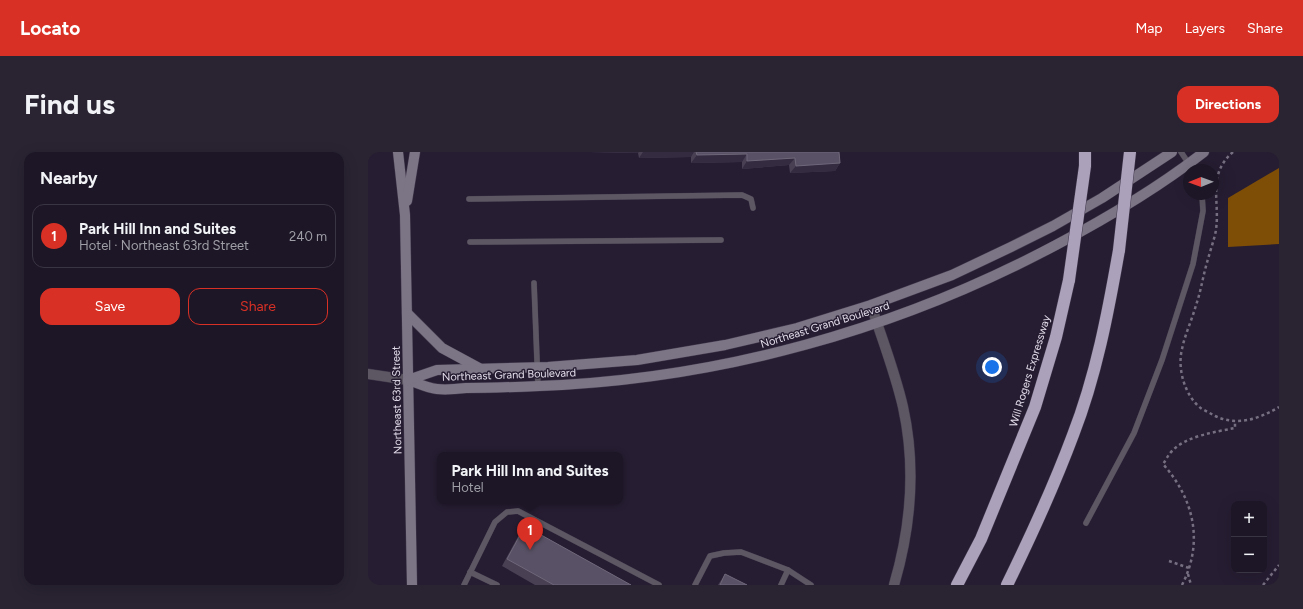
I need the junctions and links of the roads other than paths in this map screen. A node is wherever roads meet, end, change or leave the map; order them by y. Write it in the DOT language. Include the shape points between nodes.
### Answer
graph roads {
  1 [pos="398,152"];
  2 [pos="415,152"];
  3 [pos="1085,152"];
  4 [pos="1130,152"];
  5 [pos="1172,152"];
  6 [pos="1181,152"];
  7 [pos="1204,152"];
  8 [pos="1189,164"];
  9 [pos="1194,164"];
  10 [pos="1183,172"];
  11 [pos="469,199"];
  12 [pos="1202,200"];
  13 [pos="753,208"];
  14 [pos="405,215"];
  15 [pos="721,240"];
  16 [pos="470,242"];
  17 [pos="534,283"];
  18 [pos="871,305"];
  19 [pos="407,312"];
  20 [pos="877,323"];
  21 [pos="538,367"];
  22 [pos="481,369"];
  23 [pos="368,374"];
  24 [pos="408,380"];
  25 [pos="538,386"];
  26 [pos="1086,523"];
  27 [pos="788,570"];
  28 [pos="470,572"];
  29 [pos="412,585"];
  30 [pos="464,585"];
  31 [pos="497,585"];
  32 [pos="659,585"];
  33 [pos="695,585"];
  34 [pos="781,585"];
  35 [pos="811,585"];
  36 [pos="894,585"];
  37 [pos="957,585"];
  38 [pos="1007,585"];
  1 -- 14 [label="street, Northeast 63rd Street"];
  2 -- 14 [label="street, Northeast 63rd Street"];
  3 -- 37 [label="highway, Will Rogers Expressway, bridge" via="1069,280 1056,337 1035,406 981,539"];
  4 -- 38 [label="highway, bridge" via="1119,250 1096,363 1074,435"];
  5 -- 18 [label="street, Northeast Grand Boulevard" via="1102,198 1025,240 952,275"];
  6 -- 8 [label="lane"];
  7 -- 9 [label="street, Northeast Grand Boulevard"];
  10 -- 20 [label="street, Northeast Grand Boulevard" via="1100,222 1028,260 942,299"];
  11 -- 13 [label="lane" via="742,195 751,199"];
  12 -- 26 [label="lane" via="1193,264 1162,360 1134,433"];
  14 -- 19 [label="street, Northeast 63rd Street"];
  15 -- 16 [label="lane"];
  17 -- 21 [label="lane"];
  18 -- 20 [label="street"];
  18 -- 21 [label="street, Northeast Grand Boulevard" via="797,328 725,345 637,360"];
  19 -- 22 [label="street" via="442,348"];
  19 -- 24 [label="street, Northeast 63rd Street"];
  20 -- 25 [label="street, Northeast Grand Boulevard" via="793,349 693,370 627,380"];
  20 -- 36 [label="street" via="903,407 908,438 910,501 907,531"];
  21 -- 22 [label="street, Northeast Grand Boulevard"];
  21 -- 25 [label="lane"];
  22 -- 24 [label="street, Northeast Grand Boulevard" via="437,370"];
  23 -- 24 [label="street"];
  24 -- 25 [label="street, Northeast Grand Boulevard" via="436,389"];
  24 -- 29 [label="street, Northeast 63rd Street"];
  27 -- 33 [label="lane" via="741,552 724,553 710,556"];
  27 -- 34 [label="lane"];
  27 -- 35 [label="lane"];
  28 -- 30 [label="lane"];
  28 -- 31 [label="lane"];
  28 -- 32 [label="lane" via="495,522 507,512 518,511"];
}
